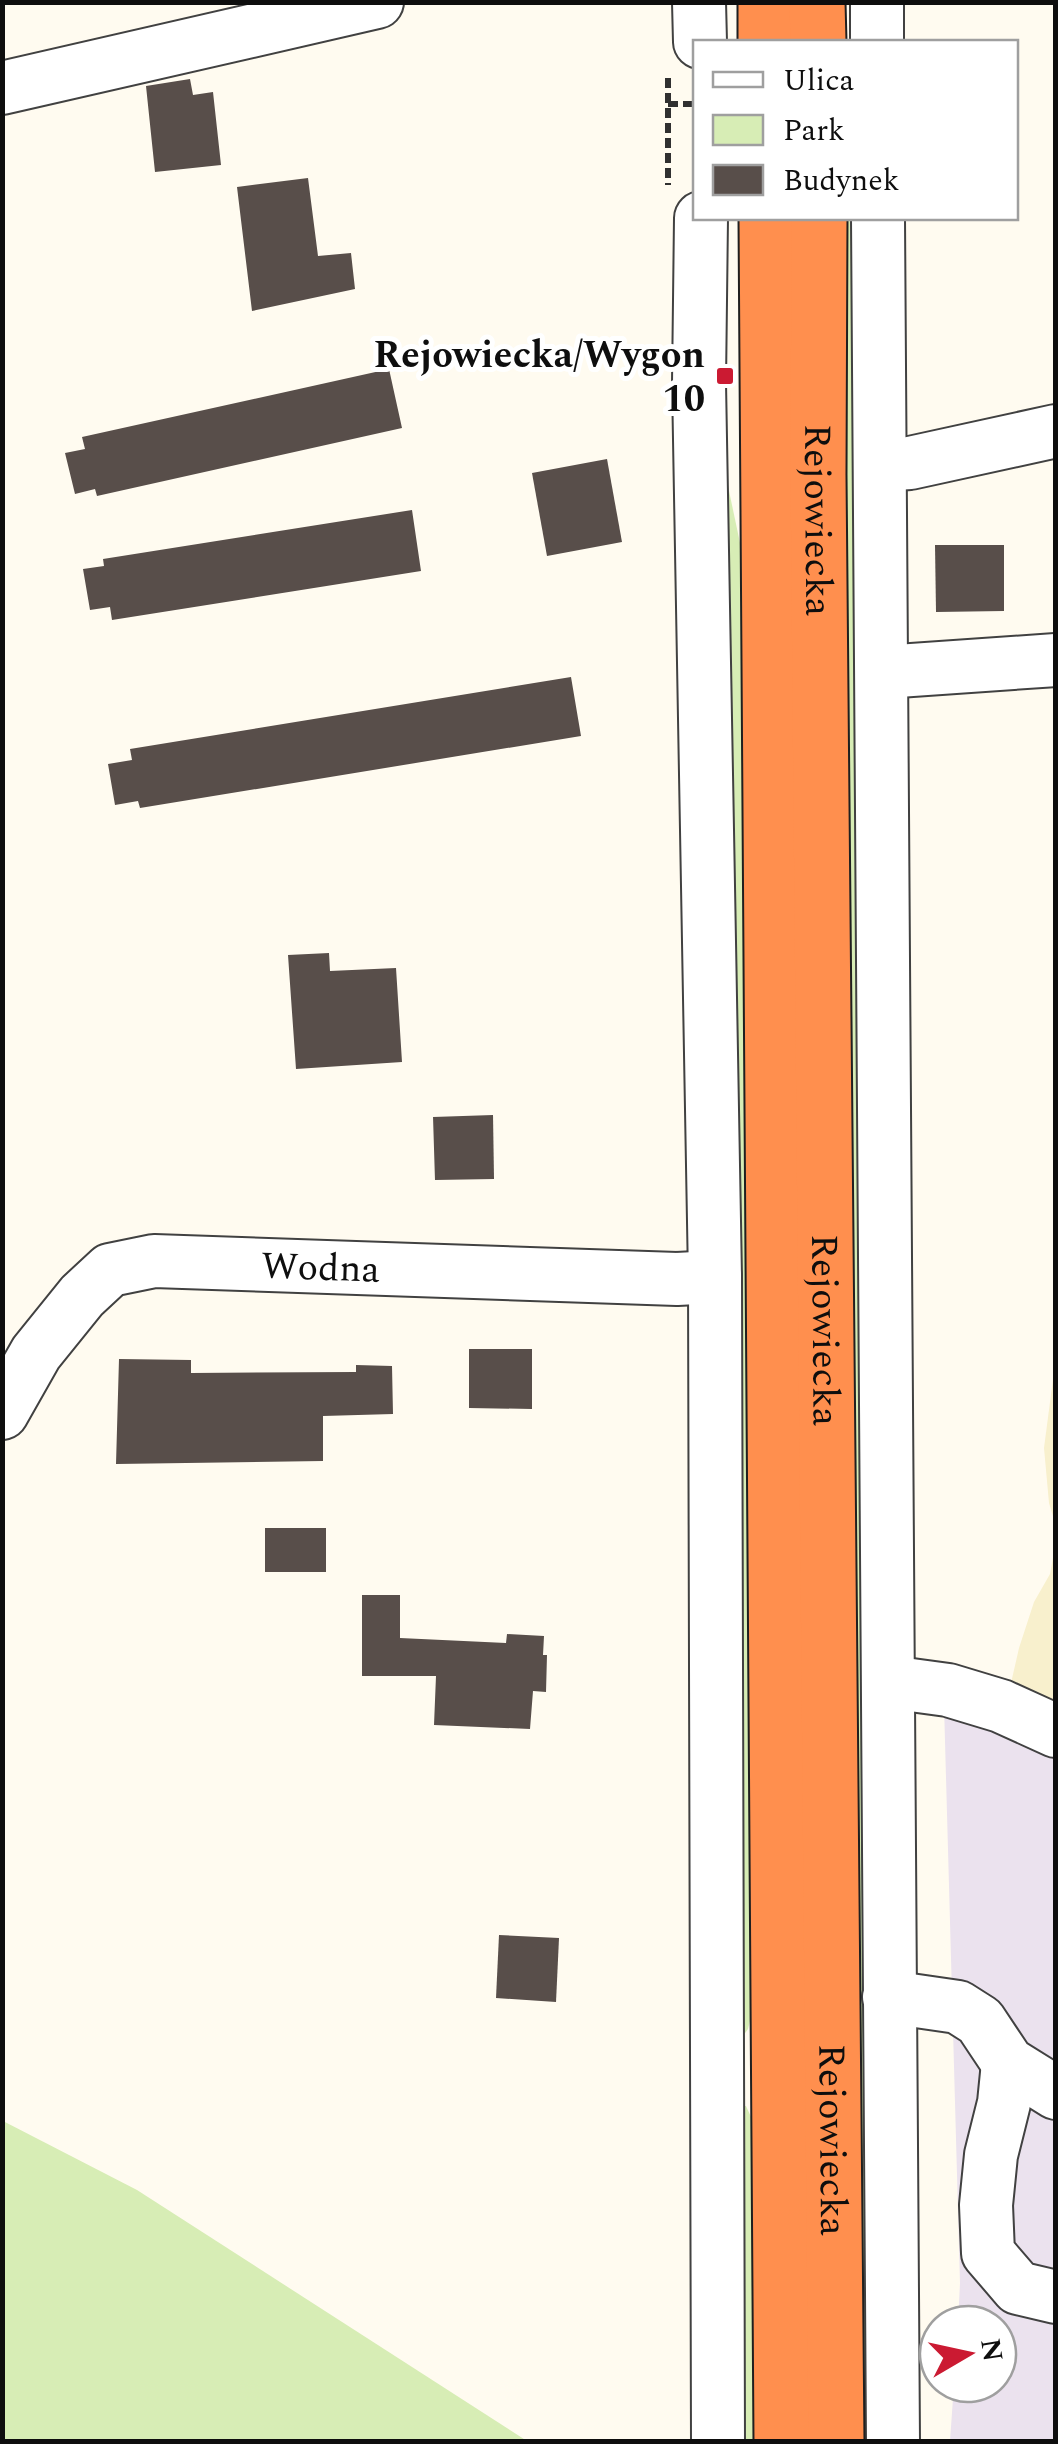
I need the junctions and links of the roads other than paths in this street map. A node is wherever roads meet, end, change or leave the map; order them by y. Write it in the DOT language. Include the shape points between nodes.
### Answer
graph roads {
  1 [pos="377,2"];
  2 [pos="698,2"];
  3 [pos="766,2"];
  4 [pos="817,2"];
  5 [pos="877,2"];
  6 [pos="700,40"];
  7 [pos="766,40"];
  8 [pos="818,40"];
  9 [pos="877,40"];
  10 [pos="2,88"];
  11 [pos="701,220"];
  12 [pos="767,220"];
  13 [pos="820,220"];
  14 [pos="878,220"];
  15 [pos="1056,430"];
  16 [pos="880,465"];
  17 [pos="1056,660"];
  18 [pos="883,672"];
  19 [pos="714,1278"];
  20 [pos="2,1413"];
  21 [pos="889,1682"];
  22 [pos="1056,1731"];
  23 [pos="890,1997"];
  24 [pos="1008,2063"];
  25 [pos="780,2070"];
  26 [pos="716,2073"];
  27 [pos="1056,2093"];
  28 [pos="1056,2297"];
  29 [pos="718,2442"];
  30 [pos="782,2442"];
  31 [pos="836,2442"];
  32 [pos="893,2442"];
  1 -- 10 [label="street"];
  2 -- 6 [label="street"];
  3 -- 7 [label="highway"];
  4 -- 8 [label="highway"];
  5 -- 9 [label="street"];
  11 -- 19 [label="street"];
  12 -- 25 [label="highway, Rejowiecka"];
  13 -- 31 [label="highway, Rejowiecka"];
  14 -- 16 [label="street"];
  15 -- 16 [label="street"];
  16 -- 18 [label="street"];
  17 -- 18 [label="street"];
  18 -- 21 [label="street"];
  19 -- 20 [label="street, Wodna" via="154,1261 110,1270 82,1296 36,1353"];
  19 -- 26 [label="street"];
  21 -- 22 [label="street" via="948,1690"];
  21 -- 23 [label="street"];
  23 -- 24 [label="street" via="958,2007 980,2021"];
  23 -- 32 [label="street"];
  24 -- 27 [label="street"];
  24 -- 28 [label="street" via="991,2155 988,2253 1018,2288"];
  25 -- 26 [label="street"];
  25 -- 30 [label="highway, Rejowiecka"];
  26 -- 29 [label="street"];
}
